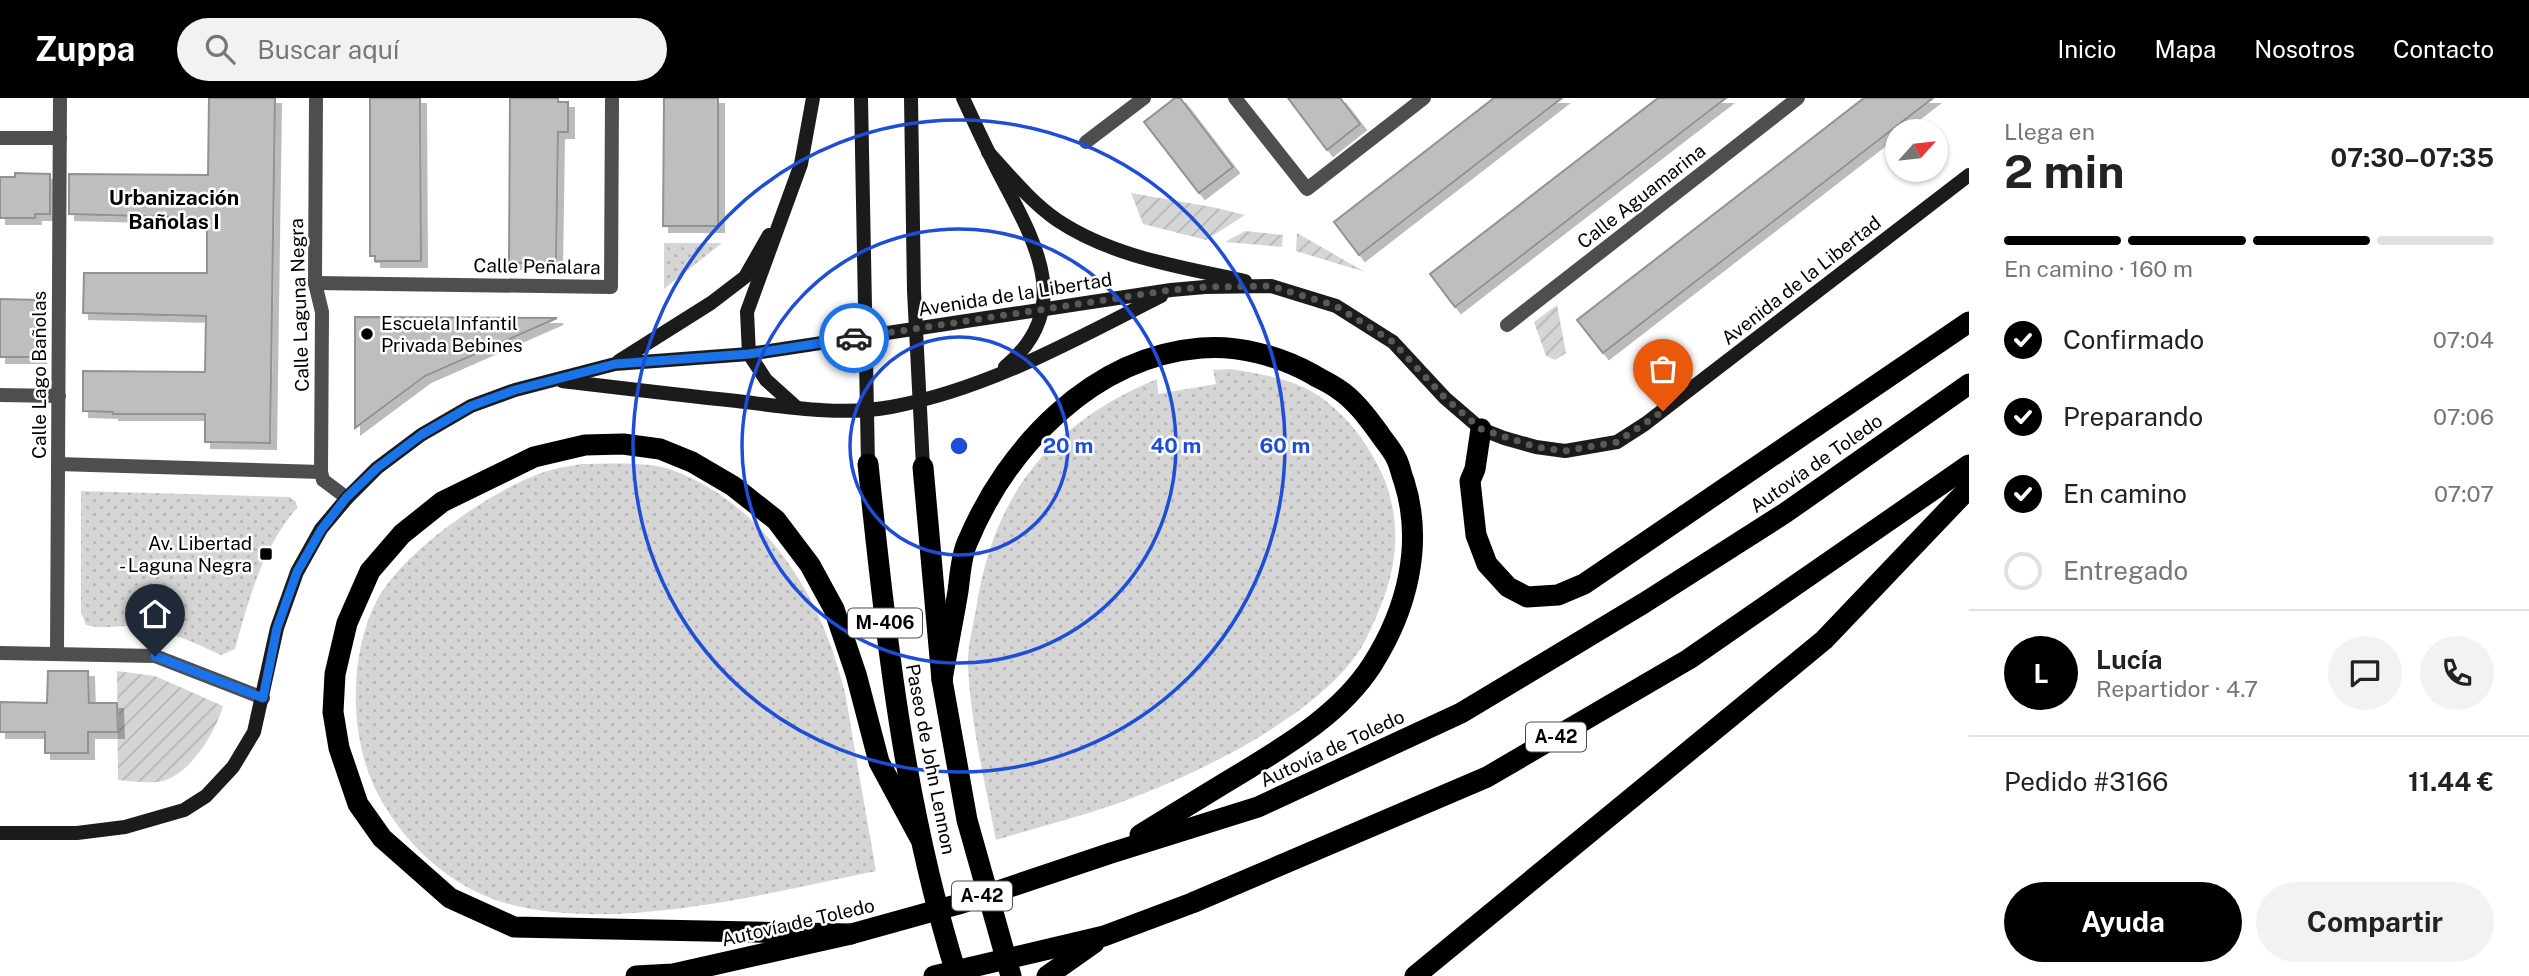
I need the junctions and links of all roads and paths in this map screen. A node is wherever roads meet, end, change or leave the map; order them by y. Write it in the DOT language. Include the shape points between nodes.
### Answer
graph roads {
  1 [pos="60,98"];
  2 [pos="316,98"];
  3 [pos="612,98"];
  4 [pos="813,98"];
  5 [pos="861,98"];
  6 [pos="911,98"];
  7 [pos="963,98"];
  8 [pos="1143,98"];
  9 [pos="1235,98"];
  10 [pos="1424,98"];
  11 [pos="1798,98"];
  12 [pos="0,138"];
  13 [pos="60,138"];
  14 [pos="1086,142"];
  15 [pos="988,152"];
  16 [pos="1969,175"];
  17 [pos="789,200"];
  18 [pos="315,282"];
  19 [pos="1271,286"];
  20 [pos="1171,290"];
  21 [pos="1044,309"];
  22 [pos="1969,322"];
  23 [pos="1507,325"];
  24 [pos="749,354"];
  25 [pos="615,364"];
  26 [pos="990,379"];
  27 [pos="553,380"];
  28 [pos="1969,384"];
  29 [pos="0,395"];
  30 [pos="58,396"];
  31 [pos="796,407"];
  32 [pos="1481,429"];
  33 [pos="58,464"];
  34 [pos="868,464"];
  35 [pos="1969,466"];
  36 [pos="923,467"];
  37 [pos="321,472"];
  38 [pos="1969,488"];
  39 [pos="346,498"];
  40 [pos="0,653"];
  41 [pos="57,653"];
  42 [pos="942,680"];
  43 [pos="263,698"];
  44 [pos="0,833"];
  45 [pos="920,838"];
  46 [pos="1111,853"];
  47 [pos="851,934"];
  48 [pos="1104,936"];
  49 [pos="636,976"];
  50 [pos="934,976"];
  51 [pos="957,976"];
  52 [pos="1011,976"];
  53 [pos="1047,976"];
  54 [pos="1415,976"];
  1 -- 13 [label="street, Calle Lago Bañolas"];
  2 -- 18 [label="street, Calle Laguna Negra"];
  3 -- 18 [label="street, Calle Peñalara" via="611,287"];
  4 -- 17 [label="street"];
  5 -- 34 [label="street"];
  6 -- 36 [label="street"];
  7 -- 15 [label="street"];
  8 -- 14 [label="street"];
  9 -- 10 [label="street" via="1307,189"];
  11 -- 23 [label="street, Calle Aguamarina"];
  12 -- 13 [label="street"];
  13 -- 30 [label="street, Calle Lago Bañolas"];
  15 -- 19 [label="street" via="1057,220 1096,241 1154,262"];
  15 -- 21 [label="street" via="1033,239 1043,275"];
  16 -- 32 [label="street, Avenida de la Libertad" via="1617,442 1565,451"];
  17 -- 24 [label="street" via="747,313"];
  17 -- 25 [label="street, Avenida de la Libertad" via="745,277"];
  18 -- 37 [label="street, Calle Laguna Negra" via="322,312"];
  19 -- 20 [label="street, Avenida de la Libertad"];
  19 -- 32 [label="street, Avenida de la Libertad" via="1336,306 1393,342"];
  20 -- 21 [label="street, Avenida de la Libertad"];
  20 -- 26 [label="street, Avenida de la Libertad"];
  21 -- 24 [label="street, Avenida de la Libertad"];
  21 -- 26 [label="street" via="1015,359"];
  22 -- 32 [label="highway" via="1584,584 1558,595 1527,597 1508,587 1488,564 1476,535 1470,481"];
  24 -- 25 [label="street, Avenida de la Libertad"];
  24 -- 31 [label="street" via="766,380"];
  25 -- 27 [label="street, Avenida de la Libertad"];
  26 -- 31 [label="street, Avenida de la Libertad" via="888,408 816,411"];
  27 -- 31 [label="street, Avenida de la Libertad"];
  27 -- 39 [label="street, Avenida de la Libertad" via="471,406 421,435"];
  28 -- 46 [label="highway, Autovía de Toledo / A-42" via="1785,513 1461,713 1258,807"];
  29 -- 30 [label="street"];
  30 -- 33 [label="street, Calle Lago Bañolas"];
  33 -- 37 [label="street"];
  33 -- 41 [label="street, Calle Lago Bañolas"];
  34 -- 45 [label="highway, Paseo de John Lennon / M-406" via="888,652"];
  35 -- 48 [label="highway, A-42" via="1689,659 1488,776"];
  36 -- 42 [label="highway, Paseo de John Lennon / M-406"];
  37 -- 39 [label="street" via="323,480"];
  38 -- 54 [label="highway" via="1824,640"];
  39 -- 43 [label="street, Avenida de la Libertad" via="297,572 277,628"];
  40 -- 41 [label="street"];
  41 -- 43 [label="street" via="155,656"];
  42 -- 46 [label="highway" via="965,546 1016,456 1083,391 1163,355 1202,348 1270,355 1340,390 1396,458 1411,504 1409,582 1394,625 1371,667 1340,705 1282,749"];
  42 -- 52 [label="highway, Paseo de John Lennon / M-406" via="967,820"];
  43 -- 44 [label="street, Avenida de la Libertad" via="254,732 233,767 206,796 184,810 125,827 77,833"];
  45 -- 47 [label="highway" via="879,762 834,609 810,565 776,520 733,486 692,462 660,449 623,444 585,445 534,457 442,502 402,534 370,570 347,623 335,674 333,712 339,748 358,804 382,838 450,898 514,927"];
  45 -- 51 [label="highway, Paseo de John Lennon / M-406"];
  46 -- 47 [label="highway, Autovía de Toledo / A-42"];
  47 -- 49 [label="highway, Autovía de Toledo / A-42" via="673,974"];
  48 -- 50 [label="highway, A-42"];
  48 -- 53 [label="highway"];
}
